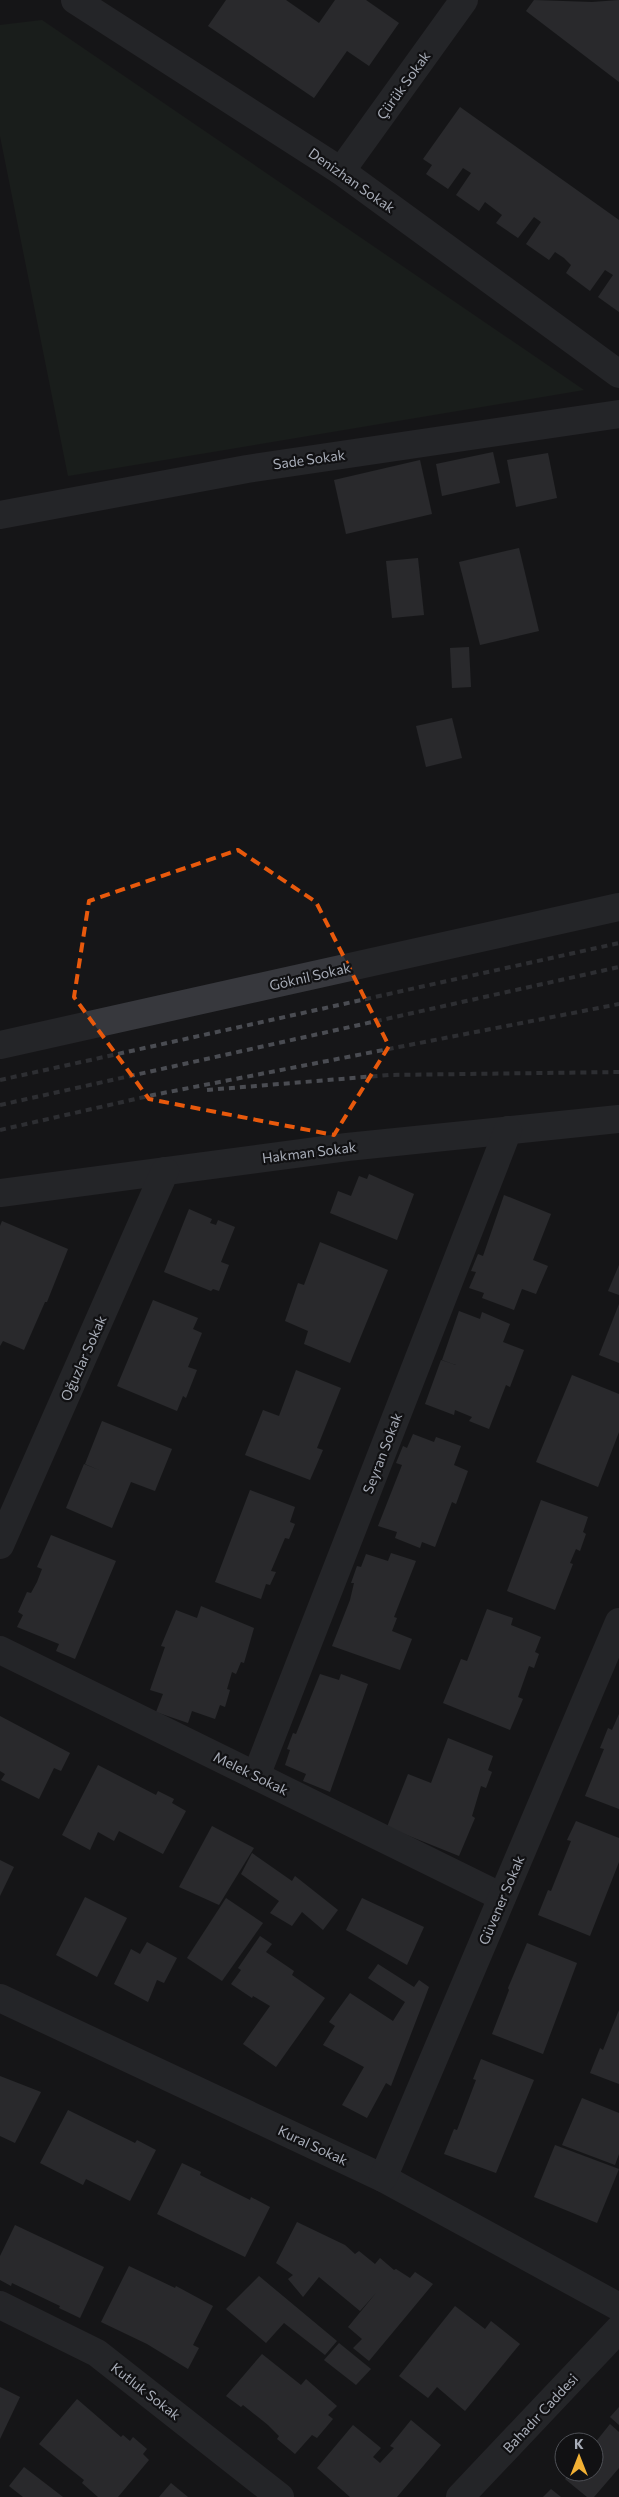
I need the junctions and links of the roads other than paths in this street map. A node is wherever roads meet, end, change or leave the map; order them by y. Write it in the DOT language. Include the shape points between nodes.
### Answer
graph roads {
  1 [pos="75,0"];
  2 [pos="464,0"];
  3 [pos="341,171"];
  4 [pos="619,374"];
  5 [pos="619,414"];
  6 [pos="0,515"];
  7 [pos="619,907"];
  8 [pos="0,1045"];
  9 [pos="619,1119"];
  10 [pos="508,1130"];
  11 [pos="165,1171"];
  12 [pos="0,1193"];
  13 [pos="0,1545"];
  14 [pos="616,1636"];
  15 [pos="0,1650"];
  16 [pos="256,1776"];
  17 [pos="502,1897"];
  18 [pos="0,1998"];
  19 [pos="383,2178"];
  20 [pos="0,2304"];
  21 [pos="619,2307"];
  22 [pos="619,2329"];
  23 [pos="280,2497"];
  24 [pos="460,2497"];
  1 -- 3 [label="street, Denizhan Sokak"];
  2 -- 3 [label="street, Çürük Sokak"];
  3 -- 4 [label="street, Denizhan Sokak"];
  5 -- 6 [label="street, Sade Sokak" via="246,469"];
  7 -- 8 [label="street, Göknil Sokak"];
  9 -- 10 [label="street, Hakman Sokak"];
  10 -- 11 [label="street, Hakman Sokak"];
  10 -- 16 [label="street, Seyran Sokak"];
  11 -- 12 [label="street, Hakman Sokak"];
  11 -- 13 [label="street, Oğuzlar Sokak"];
  14 -- 17 [label="street, Güvener Sokak"];
  15 -- 16 [label="street, Melek Sokak"];
  16 -- 17 [label="street, Melek Sokak"];
  17 -- 19 [label="street, Güvener Sokak"];
  18 -- 19 [label="street, Kural Sokak"];
  19 -- 21 [label="street, Kural Sokak"];
  20 -- 23 [label="street, Kutluk Sokak" via="97,2353"];
  22 -- 24 [label="street, Bahadır Caddesi"];
}
